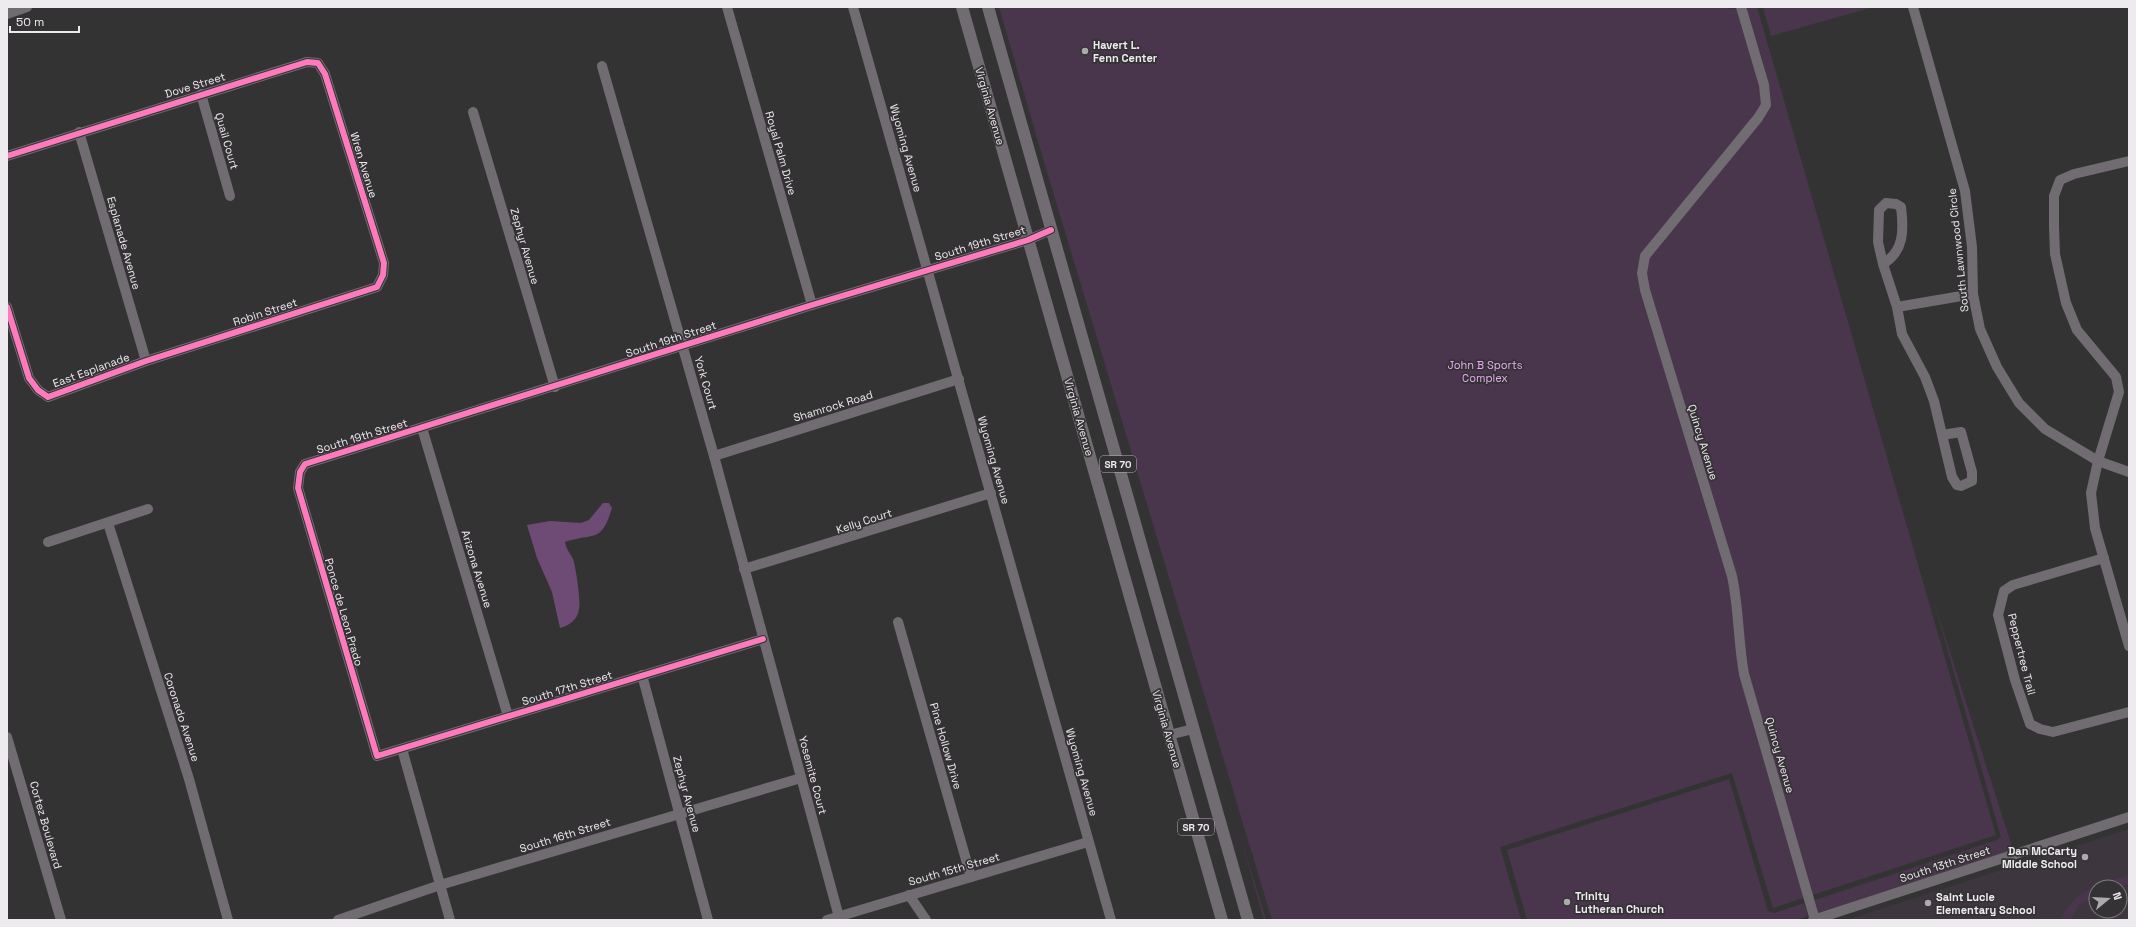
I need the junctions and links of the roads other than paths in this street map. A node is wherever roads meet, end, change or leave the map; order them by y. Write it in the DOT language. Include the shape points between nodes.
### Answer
graph roads {
  1 [pos="27,7"];
  2 [pos="726,7"];
  3 [pos="853,7"];
  4 [pos="962,7"];
  5 [pos="988,7"];
  6 [pos="1741,7"];
  7 [pos="1913,7"];
  8 [pos="7,14"];
  9 [pos="318,63"];
  10 [pos="602,66"];
  11 [pos="201,94"];
  12 [pos="473,112"];
  13 [pos="79,132"];
  14 [pos="7,156"];
  15 [pos="2129,161"];
  16 [pos="230,196"];
  17 [pos="1051,230"];
  18 [pos="1028,240"];
  19 [pos="1883,264"];
  20 [pos="929,270"];
  21 [pos="383,275"];
  22 [pos="1973,294"];
  23 [pos="812,305"];
  24 [pos="7,307"];
  25 [pos="1897,307"];
  26 [pos="683,346"];
  27 [pos="146,361"];
  28 [pos="959,379"];
  29 [pos="555,387"];
  30 [pos="422,428"];
  31 [pos="1942,436"];
  32 [pos="714,456"];
  33 [pos="2098,461"];
  34 [pos="300,472"];
  35 [pos="2129,472"];
  36 [pos="991,493"];
  37 [pos="148,509"];
  38 [pos="108,523"];
  39 [pos="48,542"];
  40 [pos="2104,558"];
  41 [pos="744,569"];
  42 [pos="898,622"];
  43 [pos="763,639"];
  44 [pos="2129,646"];
  45 [pos="642,675"];
  46 [pos="2129,712"];
  47 [pos="508,716"];
  48 [pos="1193,729"];
  49 [pos="1169,735"];
  50 [pos="7,737"];
  51 [pos="402,749"];
  52 [pos="377,756"];
  53 [pos="801,778"];
  54 [pos="680,813"];
  55 [pos="2129,817"];
  56 [pos="1088,842"];
  57 [pos="971,877"];
  58 [pos="440,885"];
  59 [pos="909,895"];
  60 [pos="839,916"];
  61 [pos="61,920"];
  62 [pos="228,920"];
  63 [pos="338,920"];
  64 [pos="450,920"];
  65 [pos="708,920"];
  66 [pos="827,920"];
  67 [pos="926,920"];
  68 [pos="1111,920"];
  69 [pos="1222,920"];
  70 [pos="1248,920"];
  71 [pos="1814,920"];
  1 -- 8 [label="street"];
  2 -- 23 [label="street, Royal Palm Drive"];
  3 -- 20 [label="street, Wyoming Avenue"];
  4 -- 18 [label="main road, Virginia Avenue / SR 70"];
  5 -- 17 [label="main road, SR 70"];
  6 -- 71 [label="street, Quincy Avenue" via="1764,85 1766,105 1645,256 1642,273 1647,298 1732,576 1744,674"];
  7 -- 22 [label="street, South Lawnwood Circle" via="1965,191 1972,247"];
  9 -- 11 [label="street, Dove Street" via="307,62"];
  9 -- 21 [label="street, Wren Avenue" via="325,74 384,263"];
  10 -- 26 [label="street, York Court"];
  11 -- 13 [label="street, Dove Street"];
  11 -- 16 [label="street, Quail Court"];
  12 -- 29 [label="street, Zephyr Avenue"];
  13 -- 14 [label="street, Dove Street"];
  13 -- 27 [label="street, Esplanade Avenue"];
  15 -- 33 [label="street" via="2074,174 2060,180 2054,196 2055,254 2066,303 2077,330 2116,377 2119,392"];
  17 -- 18 [label="street, South 19th Street"];
  17 -- 48 [label="main road, SR 70"];
  18 -- 20 [label="street, South 19th Street"];
  18 -- 49 [label="main road, Virginia Avenue / SR 70"];
  19 -- 19 [label="street" via="1893,258 1899,249 1903,223 1901,207 1896,204 1886,203 1879,210 1878,242"];
  19 -- 25 [label="street"];
  20 -- 23 [label="street, South 19th Street"];
  20 -- 28 [label="street, Wyoming Avenue"];
  21 -- 27 [label="street, Robin Street" via="377,287"];
  22 -- 25 [label="street"];
  22 -- 33 [label="street, South Lawnwood Circle" via="1980,330 1997,367 2019,402 2045,430"];
  23 -- 26 [label="street, South 19th Street"];
  24 -- 27 [label="street, East Esplanade" via="29,378 38,390 48,397"];
  25 -- 31 [label="street" via="1902,334 1925,377"];
  26 -- 29 [label="street, South 19th Street"];
  26 -- 32 [label="street, York Court"];
  28 -- 32 [label="street, Shamrock Road"];
  28 -- 36 [label="street, Wyoming Avenue"];
  29 -- 30 [label="street, South 19th Street"];
  30 -- 34 [label="street, South 19th Street" via="305,464"];
  30 -- 47 [label="street, Arizona Avenue"];
  31 -- 31 [label="street" via="1952,477 1957,485 1966,485 1972,481 1972,472 1961,432"];
  32 -- 41 [label="street, York Court"];
  33 -- 35 [label="street, South Lawnwood Circle"];
  33 -- 40 [label="street" via="2091,493 2092,510 2094,528"];
  34 -- 52 [label="street, Ponce de Leon Prado" via="298,488"];
  36 -- 41 [label="street, Kelly Court"];
  36 -- 56 [label="street, Wyoming Avenue"];
  37 -- 38 [label="street"];
  38 -- 39 [label="street"];
  38 -- 62 [label="street, Coronado Avenue" via="190,779"];
  40 -- 44 [label="street"];
  40 -- 46 [label="street, Peppertree Trail" via="2013,585 2004,591 1998,615 2030,724 2040,730 2052,732"];
  41 -- 43 [label="street, York Court"];
  42 -- 57 [label="street, Pine Hollow Drive"];
  43 -- 45 [label="street, South 17th Street"];
  43 -- 53 [label="street, Yosemite Court"];
  45 -- 47 [label="street, South 17th Street"];
  45 -- 54 [label="street, Zephyr Avenue"];
  47 -- 51 [label="street, South 17th Street"];
  48 -- 49 [label="street"];
  48 -- 70 [label="main road, SR 70"];
  49 -- 69 [label="main road, Virginia Avenue / SR 70"];
  50 -- 61 [label="street, Cortez Boulevard"];
  51 -- 52 [label="street, South 17th Street"];
  51 -- 58 [label="street"];
  53 -- 54 [label="street, South 16th Street"];
  53 -- 60 [label="street, Yosemite Court"];
  54 -- 58 [label="street, South 16th Street"];
  54 -- 65 [label="street, Zephyr Avenue"];
  55 -- 71 [label="street, South 13th Street"];
  56 -- 57 [label="street, South 15th Street"];
  56 -- 68 [label="street, Wyoming Avenue"];
  57 -- 59 [label="street, South 15th Street"];
  58 -- 63 [label="street, South 16th Street"];
  58 -- 64 [label="street"];
  59 -- 60 [label="street, South 15th Street"];
  59 -- 67 [label="street"];
  60 -- 66 [label="street, South 15th Street"];
}
